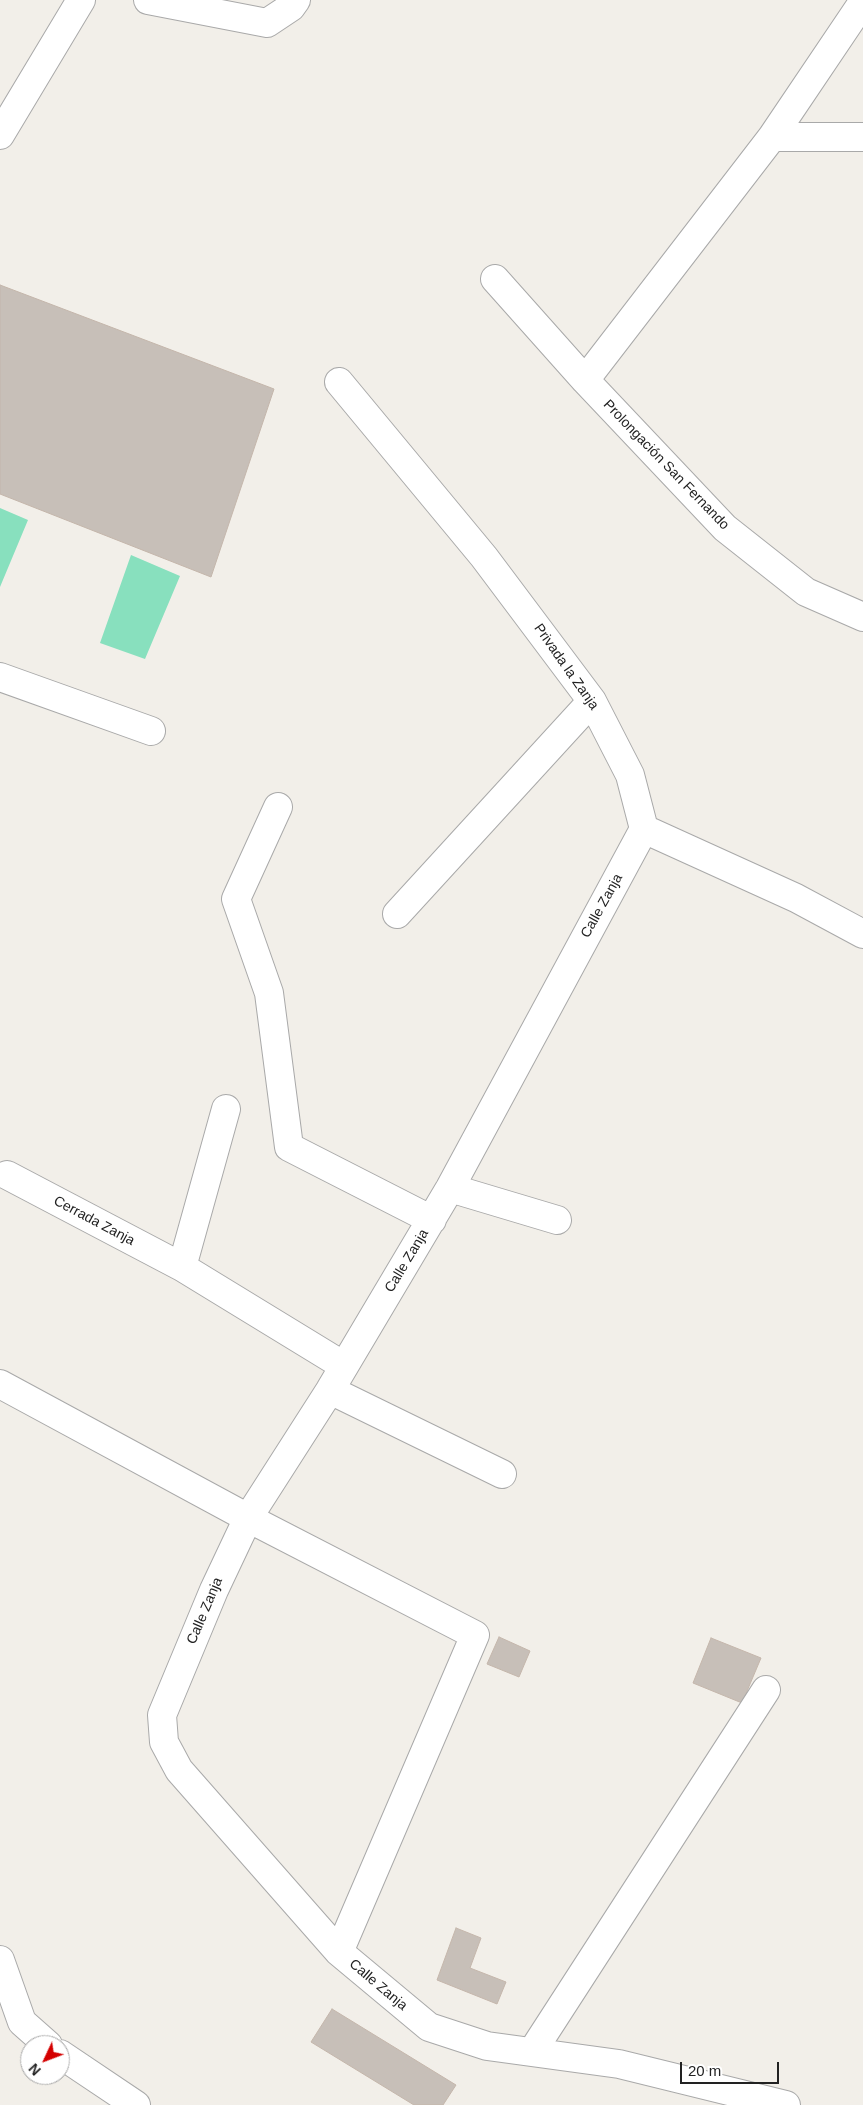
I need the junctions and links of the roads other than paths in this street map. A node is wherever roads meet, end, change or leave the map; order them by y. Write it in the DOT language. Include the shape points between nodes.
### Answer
graph roads {
  1 [pos="81,0"];
  2 [pos="148,0"];
  3 [pos="296,0"];
  4 [pos="863,2"];
  5 [pos="0,135"];
  6 [pos="772,137"];
  7 [pos="863,137"];
  8 [pos="495,279"];
  9 [pos="585,380"];
  10 [pos="339,382"];
  11 [pos="863,617"];
  12 [pos="0,677"];
  13 [pos="592,701"];
  14 [pos="151,731"];
  15 [pos="278,807"];
  16 [pos="644,829"];
  17 [pos="397,914"];
  18 [pos="863,934"];
  19 [pos="226,1109"];
  20 [pos="7,1175"];
  21 [pos="450,1188"];
  22 [pos="432,1220"];
  23 [pos="557,1220"];
  24 [pos="182,1267"];
  25 [pos="344,1366"];
  26 [pos="0,1384"];
  27 [pos="330,1390"];
  28 [pos="502,1474"];
  29 [pos="248,1518"];
  30 [pos="766,1690"];
  31 [pos="339,1952"];
  32 [pos="0,1960"];
  33 [pos="37,2035"];
  34 [pos="532,2052"];
  35 [pos="70,2061"];
  36 [pos="136,2105"];
  37 [pos="786,2105"];
  1 -- 5 [label="street"];
  2 -- 3 [label="street" via="267,23"];
  4 -- 6 [label="street"];
  6 -- 7 [label="street"];
  6 -- 9 [label="street"];
  8 -- 9 [label="street, Prolongación San Fernando"];
  9 -- 11 [label="street, Prolongación San Fernando" via="725,528 806,592"];
  10 -- 13 [label="street, Privada la Zanja" via="484,557"];
  12 -- 14 [label="street"];
  13 -- 16 [label="street, Privada la Zanja" via="630,774"];
  13 -- 17 [label="street"];
  15 -- 22 [label="street" via="236,899 268,993 290,1147"];
  16 -- 18 [label="street" via="796,898"];
  16 -- 21 [label="street, Calle Zanja"];
  19 -- 24 [label="street"];
  20 -- 24 [label="street, Cerrada Zanja"];
  21 -- 22 [label="street, Calle Zanja"];
  21 -- 23 [label="street"];
  22 -- 25 [label="street, Calle Zanja"];
  24 -- 25 [label="street, Cerrada Zanja"];
  25 -- 27 [label="street, Calle Zanja"];
  26 -- 29 [label="street"];
  27 -- 28 [label="street"];
  27 -- 29 [label="street, Calle Zanja"];
  29 -- 31 [label="street, Calle Zanja" via="162,1714 164,1742 179,1770"];
  29 -- 31 [label="street" via="475,1635"];
  30 -- 34 [label="street"];
  31 -- 34 [label="street, Calle Zanja" via="429,2027 487,2046"];
  32 -- 33 [label="street" via="22,2022"];
  34 -- 37 [label="street, Calle Zanja" via="620,2064"];
  35 -- 36 [label="street"];
}
